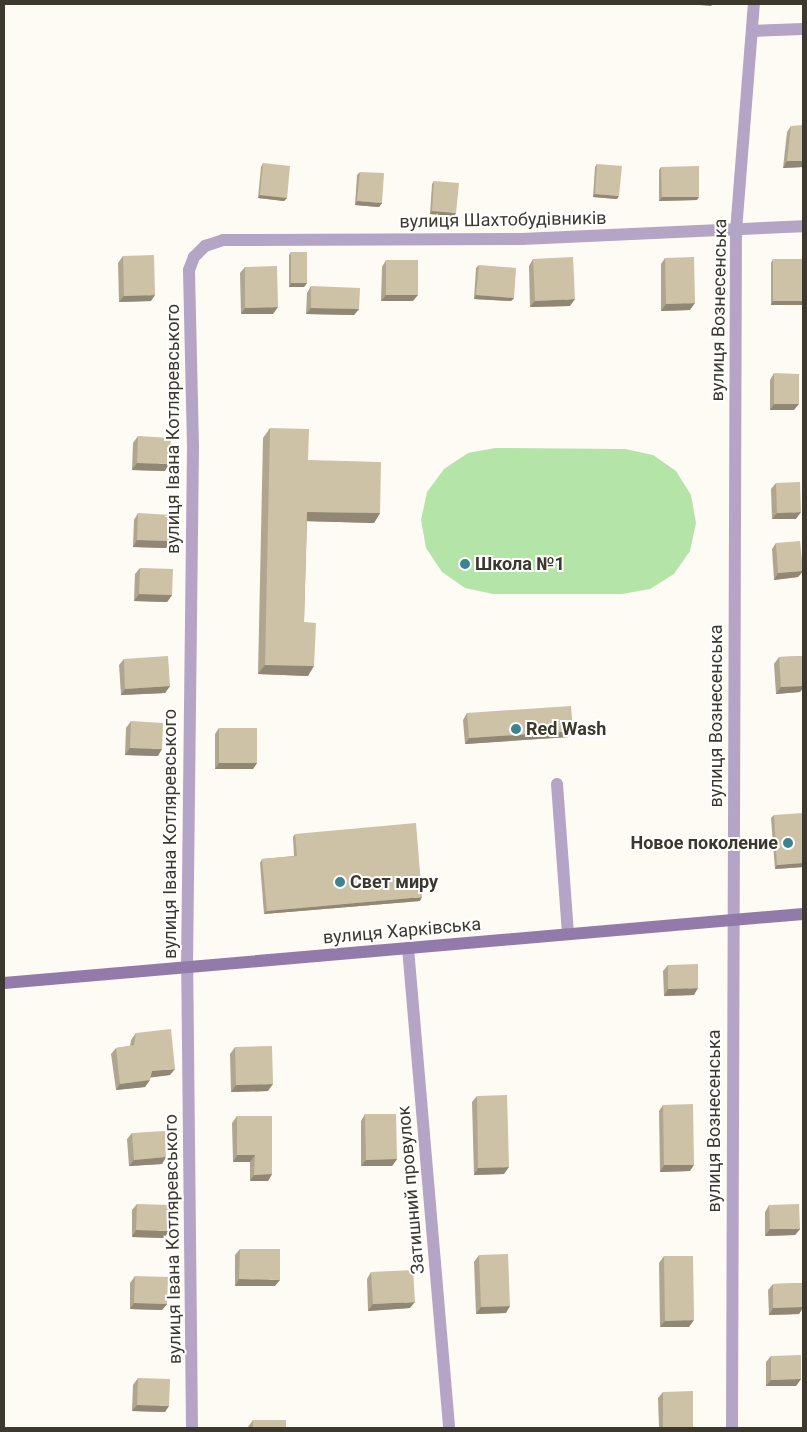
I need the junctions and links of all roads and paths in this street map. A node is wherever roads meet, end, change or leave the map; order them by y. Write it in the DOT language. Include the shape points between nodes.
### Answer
graph roads {
  1 [pos="754,4"];
  2 [pos="803,29"];
  3 [pos="752,31"];
  4 [pos="803,226"];
  5 [pos="736,231"];
  6 [pos="205,246"];
  7 [pos="557,784"];
  8 [pos="803,914"];
  9 [pos="732,920"];
  10 [pos="568,934"];
  11 [pos="408,948"];
  12 [pos="187,966"];
  13 [pos="4,983"];
  14 [pos="192,1428"];
  15 [pos="449,1428"];
  16 [pos="732,1428"];
  1 -- 3 [label="street, вулиця Вознесенська"];
  2 -- 3 [label="street"];
  3 -- 5 [label="street, вулиця Вознесенська"];
  4 -- 5 [label="street, вулиця Шахтобудівників"];
  5 -- 6 [label="street, вулиця Шахтобудівників" via="522,239 223,240"];
  5 -- 9 [label="street, вулиця Вознесенська"];
  6 -- 12 [label="street, вулиця Івана Котляревського" via="189,270 192,447"];
  7 -- 10 [label="street"];
  8 -- 9 [label="street, вулиця Харківська"];
  9 -- 10 [label="street, вулиця Харківська"];
  9 -- 16 [label="street, вулиця Вознесенська"];
  10 -- 11 [label="street, вулиця Харківська"];
  11 -- 12 [label="street, вулиця Харківська"];
  11 -- 15 [label="street, Затишний провулок"];
  12 -- 13 [label="street, вулиця Харківська"];
  12 -- 14 [label="street, вулиця Івана Котляревського"];
}
